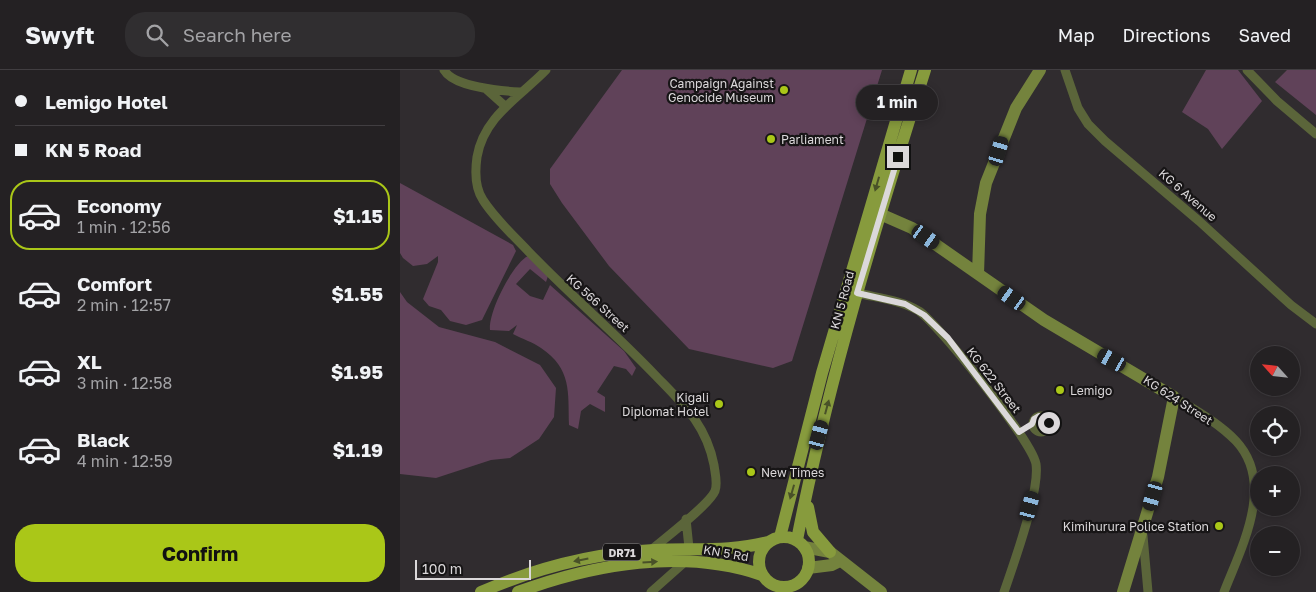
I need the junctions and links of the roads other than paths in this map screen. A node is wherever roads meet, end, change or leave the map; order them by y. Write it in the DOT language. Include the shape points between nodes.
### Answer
graph roads {
  1 [pos="444,70"];
  2 [pos="546,70"];
  3 [pos="911,70"];
  4 [pos="925,70"];
  5 [pos="1040,70"];
  6 [pos="1065,70"];
  7 [pos="1247,70"];
  8 [pos="486,89"];
  9 [pos="520,92"];
  10 [pos="505,106"];
  11 [pos="1316,134"];
  12 [pos="880,214"];
  13 [pos="978,274"];
  14 [pos="857,293"];
  15 [pos="1316,324"];
  16 [pos="1174,397"];
  17 [pos="1032,424"];
  18 [pos="1019,432"];
  19 [pos="1038,432"];
  20 [pos="1026,442"];
  21 [pos="807,492"];
  22 [pos="686,519"];
  23 [pos="1142,533"];
  24 [pos="774,539"];
  25 [pos="801,543"];
  26 [pos="689,548"];
  27 [pos="652,550"];
  28 [pos="830,552"];
  29 [pos="686,561"];
  30 [pos="840,561"];
  31 [pos="808,568"];
  32 [pos="762,574"];
  33 [pos="481,592"];
  34 [pos="518,592"];
  35 [pos="651,592"];
  36 [pos="881,592"];
  37 [pos="1004,592"];
  38 [pos="1123,592"];
  39 [pos="1148,592"];
  40 [pos="1224,592"];
  1 -- 8 [label="street" via="449,76"];
  2 -- 9 [label="street, KG 566 Street"];
  3 -- 24 [label="main road, KN 5 Road, one-way"];
  4 -- 12 [label="main road, KN 5 Road"];
  5 -- 13 [label="main road" via="1013,114 986,182 980,214"];
  6 -- 15 [label="street, KG 6 Avenue" via="1078,108 1088,124 1290,305"];
  7 -- 11 [label="street"];
  8 -- 9 [label="street"];
  8 -- 10 [label="street"];
  9 -- 10 [label="street, KG 566 Street"];
  10 -- 22 [label="street, KG 566 Street" via="492,120 479,147 476,177 479,193 502,225 556,282 628,347 700,426 710,445 716,490"];
  12 -- 13 [label="main road, KG 624 Street" via="912,228"];
  12 -- 14 [label="main road, KN 5 Road"];
  13 -- 16 [label="main road, KG 624 Street" via="1044,320"];
  14 -- 18 [label="street, KG 622 Street" via="905,304 924,315 948,338"];
  21 -- 14 [label="main road, KN 5 Road, one-way" via="815,449"];
  16 -- 23 [label="main road" via="1169,433"];
  16 -- 40 [label="street, KG 624 Street" via="1235,440 1252,475 1250,524"];
  17 -- 18 [label="street"];
  17 -- 19 [label="street"];
  17 -- 19 [label="street" via="1036,417 1047,418 1048,428"];
  18 -- 20 [label="street, KG 622 Street"];
  19 -- 20 [label="street"];
  20 -- 37 [label="street, KG 622 Street" via="1036,463 1034,490"];
  21 -- 25 [label="main road, KN 5 Road"];
  21 -- 28 [label="main road" via="813,532"];
  22 -- 26 [label="street"];
  22 -- 27 [label="street, KG 566 Street"];
  23 -- 38 [label="main road"];
  23 -- 39 [label="street"];
  24 -- 25 [label="main road, DR71"];
  24 -- 26 [label="main road, DR71" via="736,549"];
  24 -- 32 [label="main road" via="759,557"];
  25 -- 28 [label="main road"];
  25 -- 31 [label="main road" via="809,558"];
  26 -- 27 [label="main road, DR71"];
  27 -- 33 [label="main road, DR71, one-way" via="619,552 569,562 526,574"];
  28 -- 30 [label="main road"];
  29 -- 32 [label="main road, KN 5 Rd / DR71" via="735,566"];
  34 -- 29 [label="main road, DR71, one-way" via="569,575 619,565"];
  29 -- 35 [label="street"];
  30 -- 31 [label="main road"];
  30 -- 36 [label="main road"];
  31 -- 32 [label="main road, DR71" via="801,581 790,586 773,585"];
}
